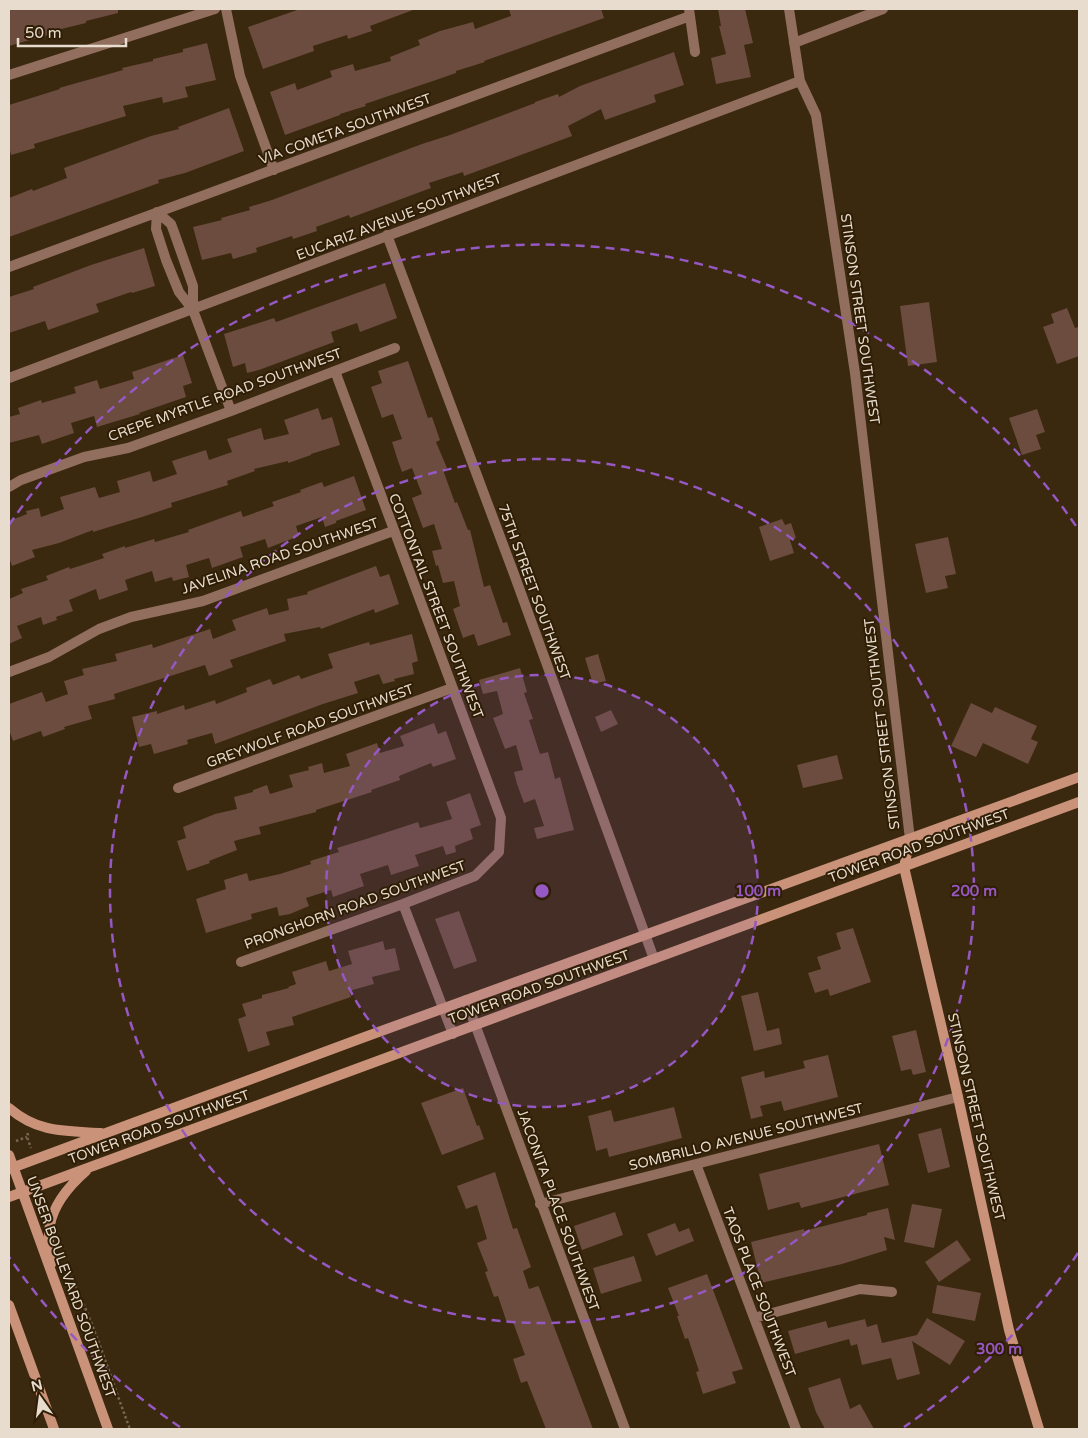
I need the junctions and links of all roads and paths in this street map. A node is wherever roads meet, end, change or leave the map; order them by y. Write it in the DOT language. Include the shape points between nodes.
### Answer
graph roads {
  1 [pos="215,9"];
  2 [pos="226,9"];
  3 [pos="789,9"];
  4 [pos="884,9"];
  5 [pos="690,12"];
  6 [pos="794,43"];
  7 [pos="695,52"];
  8 [pos="9,75"];
  9 [pos="800,81"];
  10 [pos="274,170"];
  11 [pos="157,212"];
  12 [pos="387,236"];
  13 [pos="9,267"];
  14 [pos="193,310"];
  15 [pos="395,348"];
  16 [pos="335,371"];
  17 [pos="9,378"];
  18 [pos="231,411"];
  19 [pos="9,487"];
  20 [pos="393,531"];
  21 [pos="9,672"];
  22 [pos="452,688"];
  23 [pos="1079,777"];
  24 [pos="178,788"];
  25 [pos="1079,802"];
  26 [pos="910,839"];
  27 [pos="499,852"];
  28 [pos="904,867"];
  29 [pos="404,904"];
  30 [pos="645,934"];
  31 [pos="654,959"];
  32 [pos="241,962"];
  33 [pos="466,1000"];
  34 [pos="444,1008"];
  35 [pos="475,1026"];
  36 [pos="453,1034"];
  37 [pos="958,1096"];
  38 [pos="9,1108"];
  39 [pos="29,1130"];
  40 [pos="107,1133"];
  41 [pos="27,1137"];
  42 [pos="16,1141"];
  43 [pos="30,1148"];
  44 [pos="9,1155"];
  45 [pos="696,1164"];
  46 [pos="91,1167"];
  47 [pos="11,1168"];
  48 [pos="22,1192"];
  49 [pos="9,1197"];
  50 [pos="540,1204"];
  51 [pos="64,1263"];
  52 [pos="51,1275"];
  53 [pos="892,1292"];
  54 [pos="9,1304"];
  55 [pos="754,1318"];
  56 [pos="54,1429"];
  57 [pos="108,1429"];
  58 [pos="130,1429"];
  59 [pos="625,1429"];
  60 [pos="796,1429"];
  61 [pos="1039,1429"];
  1 -- 8 [label="street"];
  2 -- 10 [label="street" via="240,76"];
  3 -- 6 [label="street, STINSON STREET SOUTHWEST"];
  4 -- 6 [label="street"];
  5 -- 7 [label="street"];
  5 -- 10 [label="street, VIA COMETA SOUTHWEST"];
  6 -- 9 [label="street, STINSON STREET SOUTHWEST"];
  9 -- 12 [label="street, EUCARIZ AVENUE SOUTHWEST"];
  9 -- 26 [label="street, STINSON STREET SOUTHWEST" via="816,115 855,373"];
  10 -- 11 [label="street, VIA COMETA SOUTHWEST"];
  11 -- 13 [label="street, VIA COMETA SOUTHWEST"];
  11 -- 14 [label="street" via="156,229 166,260 179,292"];
  11 -- 14 [label="street" via="171,224 174,232 193,286"];
  12 -- 14 [label="street, EUCARIZ AVENUE SOUTHWEST"];
  12 -- 30 [label="street, 75TH STREET SOUTHWEST"];
  14 -- 17 [label="street, EUCARIZ AVENUE SOUTHWEST"];
  14 -- 18 [label="street"];
  15 -- 16 [label="street, CREPE MYRTLE ROAD SOUTHWEST"];
  16 -- 18 [label="street, CREPE MYRTLE ROAD SOUTHWEST"];
  16 -- 20 [label="street, COTTONTAIL STREET SOUTHWEST"];
  18 -- 19 [label="street, CREPE MYRTLE ROAD SOUTHWEST" via="128,448 84,457"];
  20 -- 21 [label="street, JAVELINA ROAD SOUTHWEST" via="203,601 123,620 99,629 49,657"];
  20 -- 22 [label="street, COTTONTAIL STREET SOUTHWEST"];
  22 -- 24 [label="street, GREYWOLF ROAD SOUTHWEST"];
  22 -- 27 [label="street, COTTONTAIL STREET SOUTHWEST" via="501,818"];
  23 -- 26 [label="street, TOWER ROAD SOUTHWEST"];
  25 -- 28 [label="street, TOWER ROAD SOUTHWEST"];
  26 -- 28 [label="street, STINSON STREET SOUTHWEST"];
  26 -- 30 [label="street, TOWER ROAD SOUTHWEST"];
  27 -- 29 [label="street, PRONGHORN ROAD SOUTHWEST" via="475,876"];
  28 -- 31 [label="street, TOWER ROAD SOUTHWEST"];
  28 -- 37 [label="street, STINSON STREET SOUTHWEST"];
  29 -- 32 [label="street, PRONGHORN ROAD SOUTHWEST"];
  29 -- 34 [label="street"];
  30 -- 31 [label="street, 75TH STREET SOUTHWEST"];
  30 -- 33 [label="street, TOWER ROAD SOUTHWEST"];
  31 -- 35 [label="street, TOWER ROAD SOUTHWEST"];
  33 -- 34 [label="street, TOWER ROAD SOUTHWEST"];
  33 -- 35 [label="street, JACONITA PLACE SOUTHWEST"];
  34 -- 36 [label="street"];
  34 -- 40 [label="street, TOWER ROAD SOUTHWEST"];
  35 -- 36 [label="street, TOWER ROAD SOUTHWEST"];
  35 -- 50 [label="street, JACONITA PLACE SOUTHWEST"];
  36 -- 46 [label="street, TOWER ROAD SOUTHWEST"];
  37 -- 45 [label="street, SOMBRILLO AVENUE SOUTHWEST"];
  37 -- 61 [label="street, STINSON STREET SOUTHWEST" via="1009,1330"];
  38 -- 40 [label="street" via="22,1120 54,1130"];
  39 -- 41 [label="path"];
  40 -- 47 [label="street, TOWER ROAD SOUTHWEST"];
  41 -- 42 [label="path"];
  41 -- 43 [label="path"];
  44 -- 47 [label="street, UNSER BOULEVARD SOUTHWEST"];
  45 -- 50 [label="street, SOMBRILLO AVENUE SOUTHWEST"];
  45 -- 55 [label="street, TAOS PLACE SOUTHWEST"];
  46 -- 48 [label="street, TOWER ROAD SOUTHWEST"];
  46 -- 52 [label="street" via="71,1184 49,1226"];
  47 -- 48 [label="street, UNSER BOULEVARD SOUTHWEST"];
  48 -- 49 [label="street, TOWER ROAD SOUTHWEST"];
  48 -- 52 [label="street, UNSER BOULEVARD SOUTHWEST"];
  50 -- 59 [label="street, JACONITA PLACE SOUTHWEST"];
  51 -- 58 [label="path" via="90,1321"];
  52 -- 57 [label="street, UNSER BOULEVARD SOUTHWEST"];
  53 -- 55 [label="street" via="860,1289"];
  54 -- 56 [label="street"];
  55 -- 60 [label="street, TAOS PLACE SOUTHWEST"];
}
